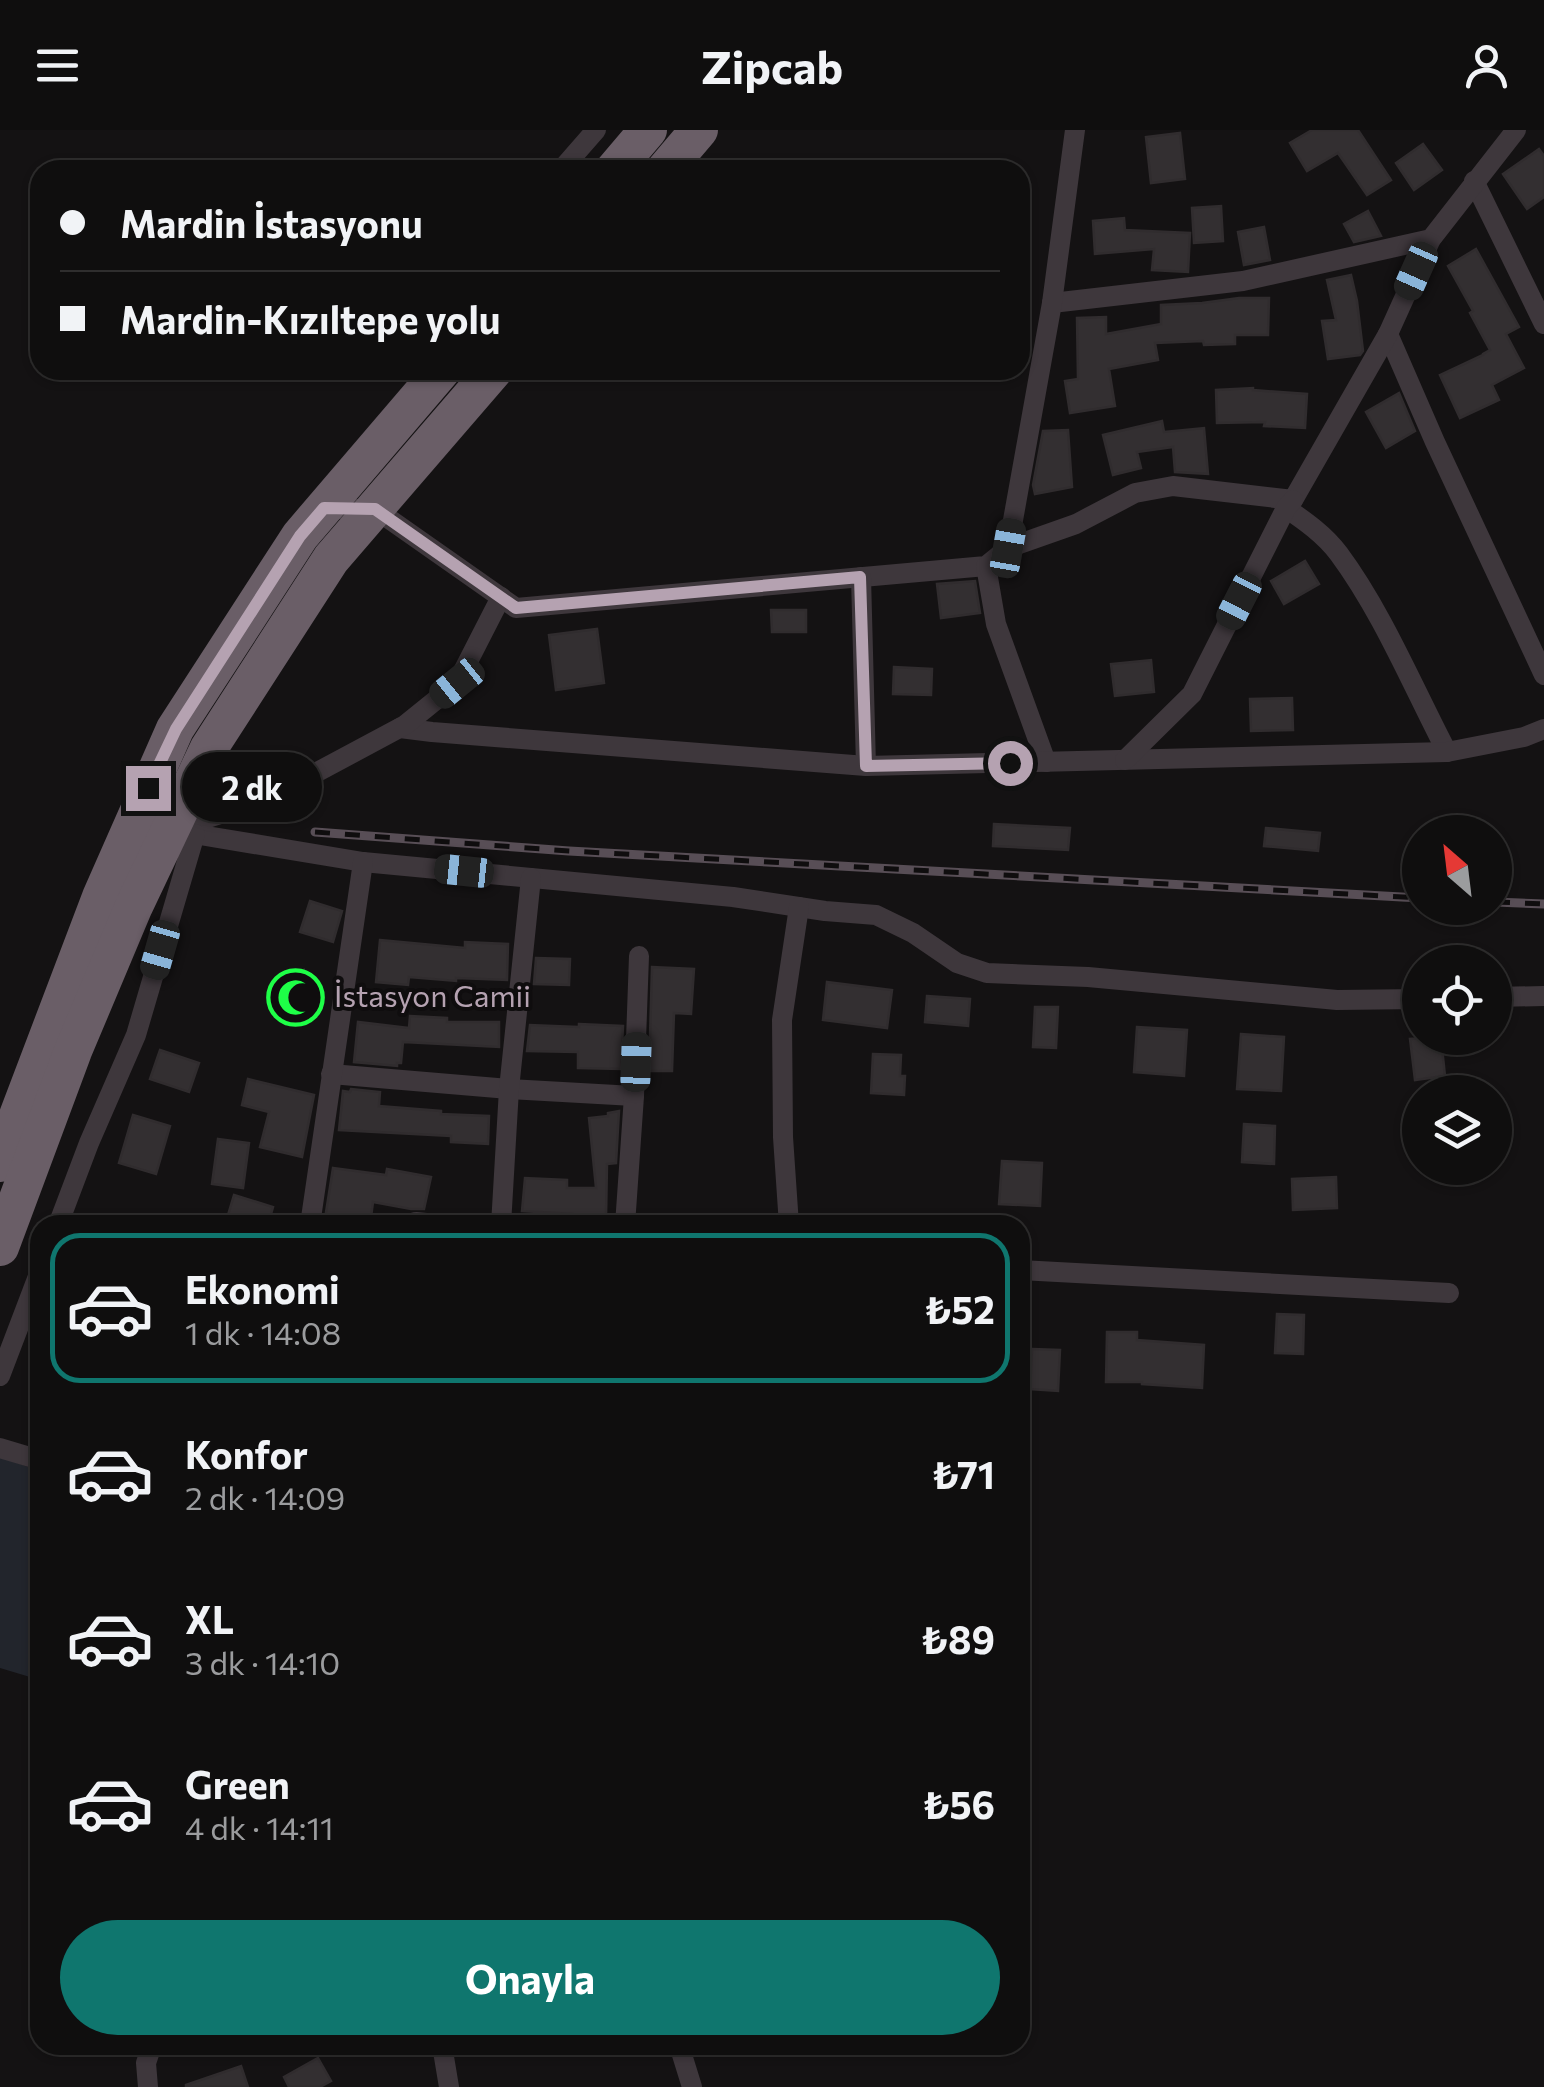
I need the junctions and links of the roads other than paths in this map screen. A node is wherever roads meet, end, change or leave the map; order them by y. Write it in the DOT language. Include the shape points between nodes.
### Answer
graph roads {
  1 [pos="596,130"];
  2 [pos="648,130"];
  3 [pos="699,130"];
  4 [pos="1075,130"];
  5 [pos="1516,130"];
  6 [pos="570,160"];
  7 [pos="622,160"];
  8 [pos="674,160"];
  9 [pos="1474,180"];
  10 [pos="1431,240"];
  11 [pos="1052,302"];
  12 [pos="1544,324"];
  13 [pos="1388,334"];
  14 [pos="433,380"];
  15 [pos="485,380"];
  16 [pos="1290,504"];
  17 [pos="324,508"];
  18 [pos="375,509"];
  19 [pos="1008,548"];
  20 [pos="986,566"];
  21 [pos="860,577"];
  22 [pos="500,597"];
  23 [pos="1544,675"];
  24 [pos="400,728"];
  25 [pos="1544,729"];
  26 [pos="1447,752"];
  27 [pos="1124,760"];
  28 [pos="1046,762"];
  29 [pos="866,766"];
  30 [pos="182,832"];
  31 [pos="362,862"];
  32 [pos="531,878"];
  33 [pos="798,907"];
  34 [pos="639,956"];
  35 [pos="1544,996"];
  36 [pos="1512,997"];
  37 [pos="1402,998"];
  38 [pos="331,1074"];
  39 [pos="508,1089"];
  40 [pos="634,1096"];
  41 [pos="0,1164"];
  42 [pos="62,1215"];
  43 [pos="311,1215"];
  44 [pos="502,1215"];
  45 [pos="626,1215"];
  46 [pos="788,1215"];
  47 [pos="0,1248"];
  48 [pos="1030,1271"];
  49 [pos="1450,1293"];
  50 [pos="30,1298"];
  51 [pos="0,1376"];
  52 [pos="0,1448"];
  53 [pos="30,1457"];
  54 [pos="149,2055"];
  55 [pos="444,2055"];
  56 [pos="681,2055"];
  57 [pos="148,2087"];
  58 [pos="449,2087"];
  59 [pos="692,2087"];
  1 -- 6 [label="street"];
  2 -- 7 [label="highway"];
  3 -- 8 [label="highway"];
  4 -- 11 [label="street"];
  5 -- 9 [label="street"];
  9 -- 10 [label="street"];
  9 -- 12 [label="street"];
  10 -- 11 [label="street" via="1242,281"];
  10 -- 13 [label="street"];
  11 -- 19 [label="street"];
  13 -- 16 [label="street"];
  13 -- 23 [label="street"];
  14 -- 17 [label="highway"];
  15 -- 18 [label="highway"];
  16 -- 19 [label="street" via="1173,486 1135,493 1076,524"];
  16 -- 26 [label="street" via="1337,551"];
  16 -- 27 [label="street" via="1192,694"];
  17 -- 18 [label="street"];
  17 -- 41 [label="highway" via="176,729 101,897"];
  18 -- 22 [label="street"];
  18 -- 30 [label="highway" via="331,559 209,748"];
  19 -- 20 [label="street"];
  20 -- 21 [label="street"];
  20 -- 28 [label="street" via="996,624"];
  21 -- 22 [label="street" via="516,608"];
  21 -- 29 [label="street"];
  22 -- 24 [label="street" via="457,683"];
  24 -- 29 [label="street"];
  24 -- 30 [label="street" via="265,800"];
  25 -- 26 [label="street"];
  26 -- 27 [label="street"];
  27 -- 28 [label="street"];
  28 -- 29 [label="street"];
  30 -- 31 [label="street"];
  30 -- 42 [label="street" via="136,1035"];
  30 -- 47 [label="highway" via="134,906"];
  31 -- 32 [label="street"];
  31 -- 38 [label="street"];
  32 -- 33 [label="street"];
  32 -- 39 [label="street"];
  33 -- 37 [label="street" via="876,915 957,964 987,974 1338,1000"];
  33 -- 46 [label="street" via="782,1020"];
  34 -- 40 [label="street"];
  35 -- 36 [label="street"];
  38 -- 39 [label="street"];
  38 -- 43 [label="street"];
  39 -- 40 [label="street"];
  39 -- 44 [label="street"];
  40 -- 45 [label="street"];
  48 -- 49 [label="street"];
  50 -- 51 [label="street"];
  52 -- 53 [label="street"];
  54 -- 57 [label="street"];
  55 -- 58 [label="street"];
  56 -- 59 [label="street"];
}
